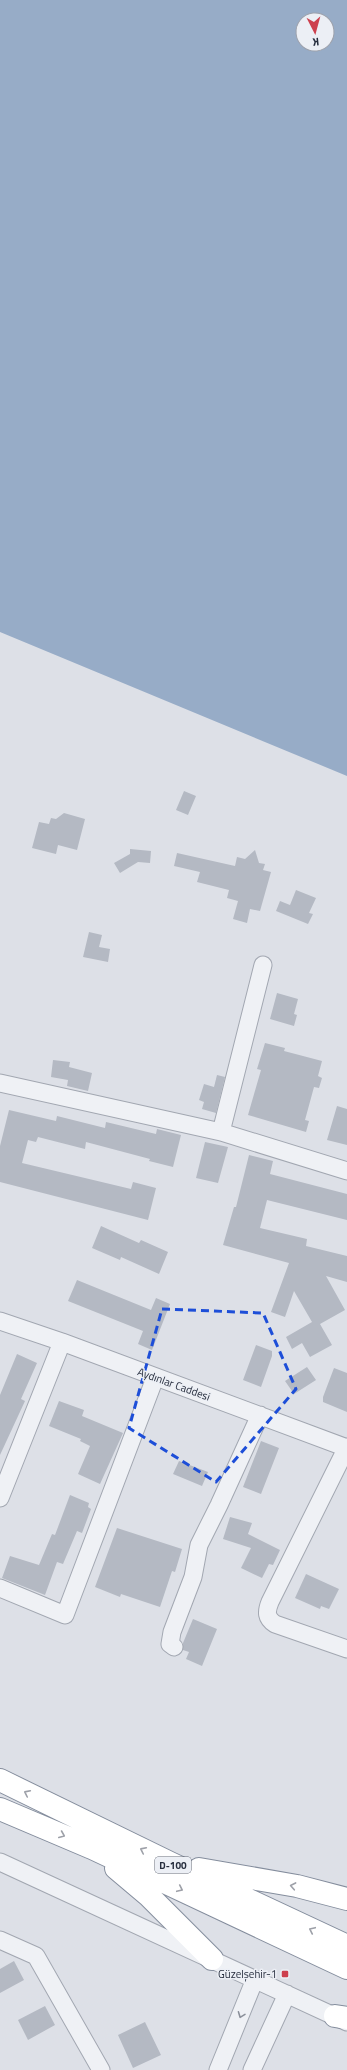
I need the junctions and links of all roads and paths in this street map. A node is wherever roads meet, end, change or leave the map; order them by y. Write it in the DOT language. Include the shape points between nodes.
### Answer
graph roads {
  1 [pos="263,965"];
  2 [pos="0,1083"];
  3 [pos="221,1132"];
  4 [pos="347,1171"];
  5 [pos="0,1321"];
  6 [pos="62,1342"];
  7 [pos="155,1378"];
  8 [pos="260,1415"];
  9 [pos="347,1448"];
  10 [pos="0,1498"];
  11 [pos="0,1588"];
  12 [pos="174,1647"];
  13 [pos="347,1649"];
  14 [pos="0,1780"];
  15 [pos="0,1809"];
  16 [pos="92,1848"];
  17 [pos="0,1862"];
  18 [pos="170,1863"];
  19 [pos="346,1895"];
  20 [pos="0,1940"];
  21 [pos="347,1946"];
  22 [pos="212,1959"];
  23 [pos="347,1968"];
  24 [pos="255,1979"];
  25 [pos="287,1994"];
  26 [pos="343,2019"];
  27 [pos="101,2070"];
  28 [pos="218,2070"];
  29 [pos="252,2070"];
  1 -- 3 [label="street"];
  2 -- 3 [label="street"];
  3 -- 4 [label="street"];
  5 -- 6 [label="street, Aydınlar Caddesi"];
  6 -- 7 [label="street, Aydınlar Caddesi"];
  6 -- 10 [label="street"];
  7 -- 8 [label="street, Aydınlar Caddesi"];
  7 -- 11 [label="street" via="65,1615"];
  8 -- 9 [label="street, Aydınlar Caddesi"];
  8 -- 12 [label="street" via="199,1545 193,1577 172,1632 170,1644"];
  9 -- 13 [label="street" via="266,1613 275,1624"];
  18 -- 14 [label="highway, D-100, one-way"];
  15 -- 16 [label="highway, D-100, one-way"];
  16 -- 22 [label="highway" via="148,1895"];
  16 -- 23 [label="highway, D-100, one-way"];
  17 -- 22 [label="street"];
  19 -- 18 [label="highway, one-way"];
  21 -- 18 [label="highway, D-100, one-way"];
  20 -- 27 [label="street" via="36,1956"];
  22 -- 24 [label="street"];
  24 -- 25 [label="street"];
  24 -- 28 [label="street, one-way"];
  25 -- 26 [label="street"];
  25 -- 29 [label="street"];
}
